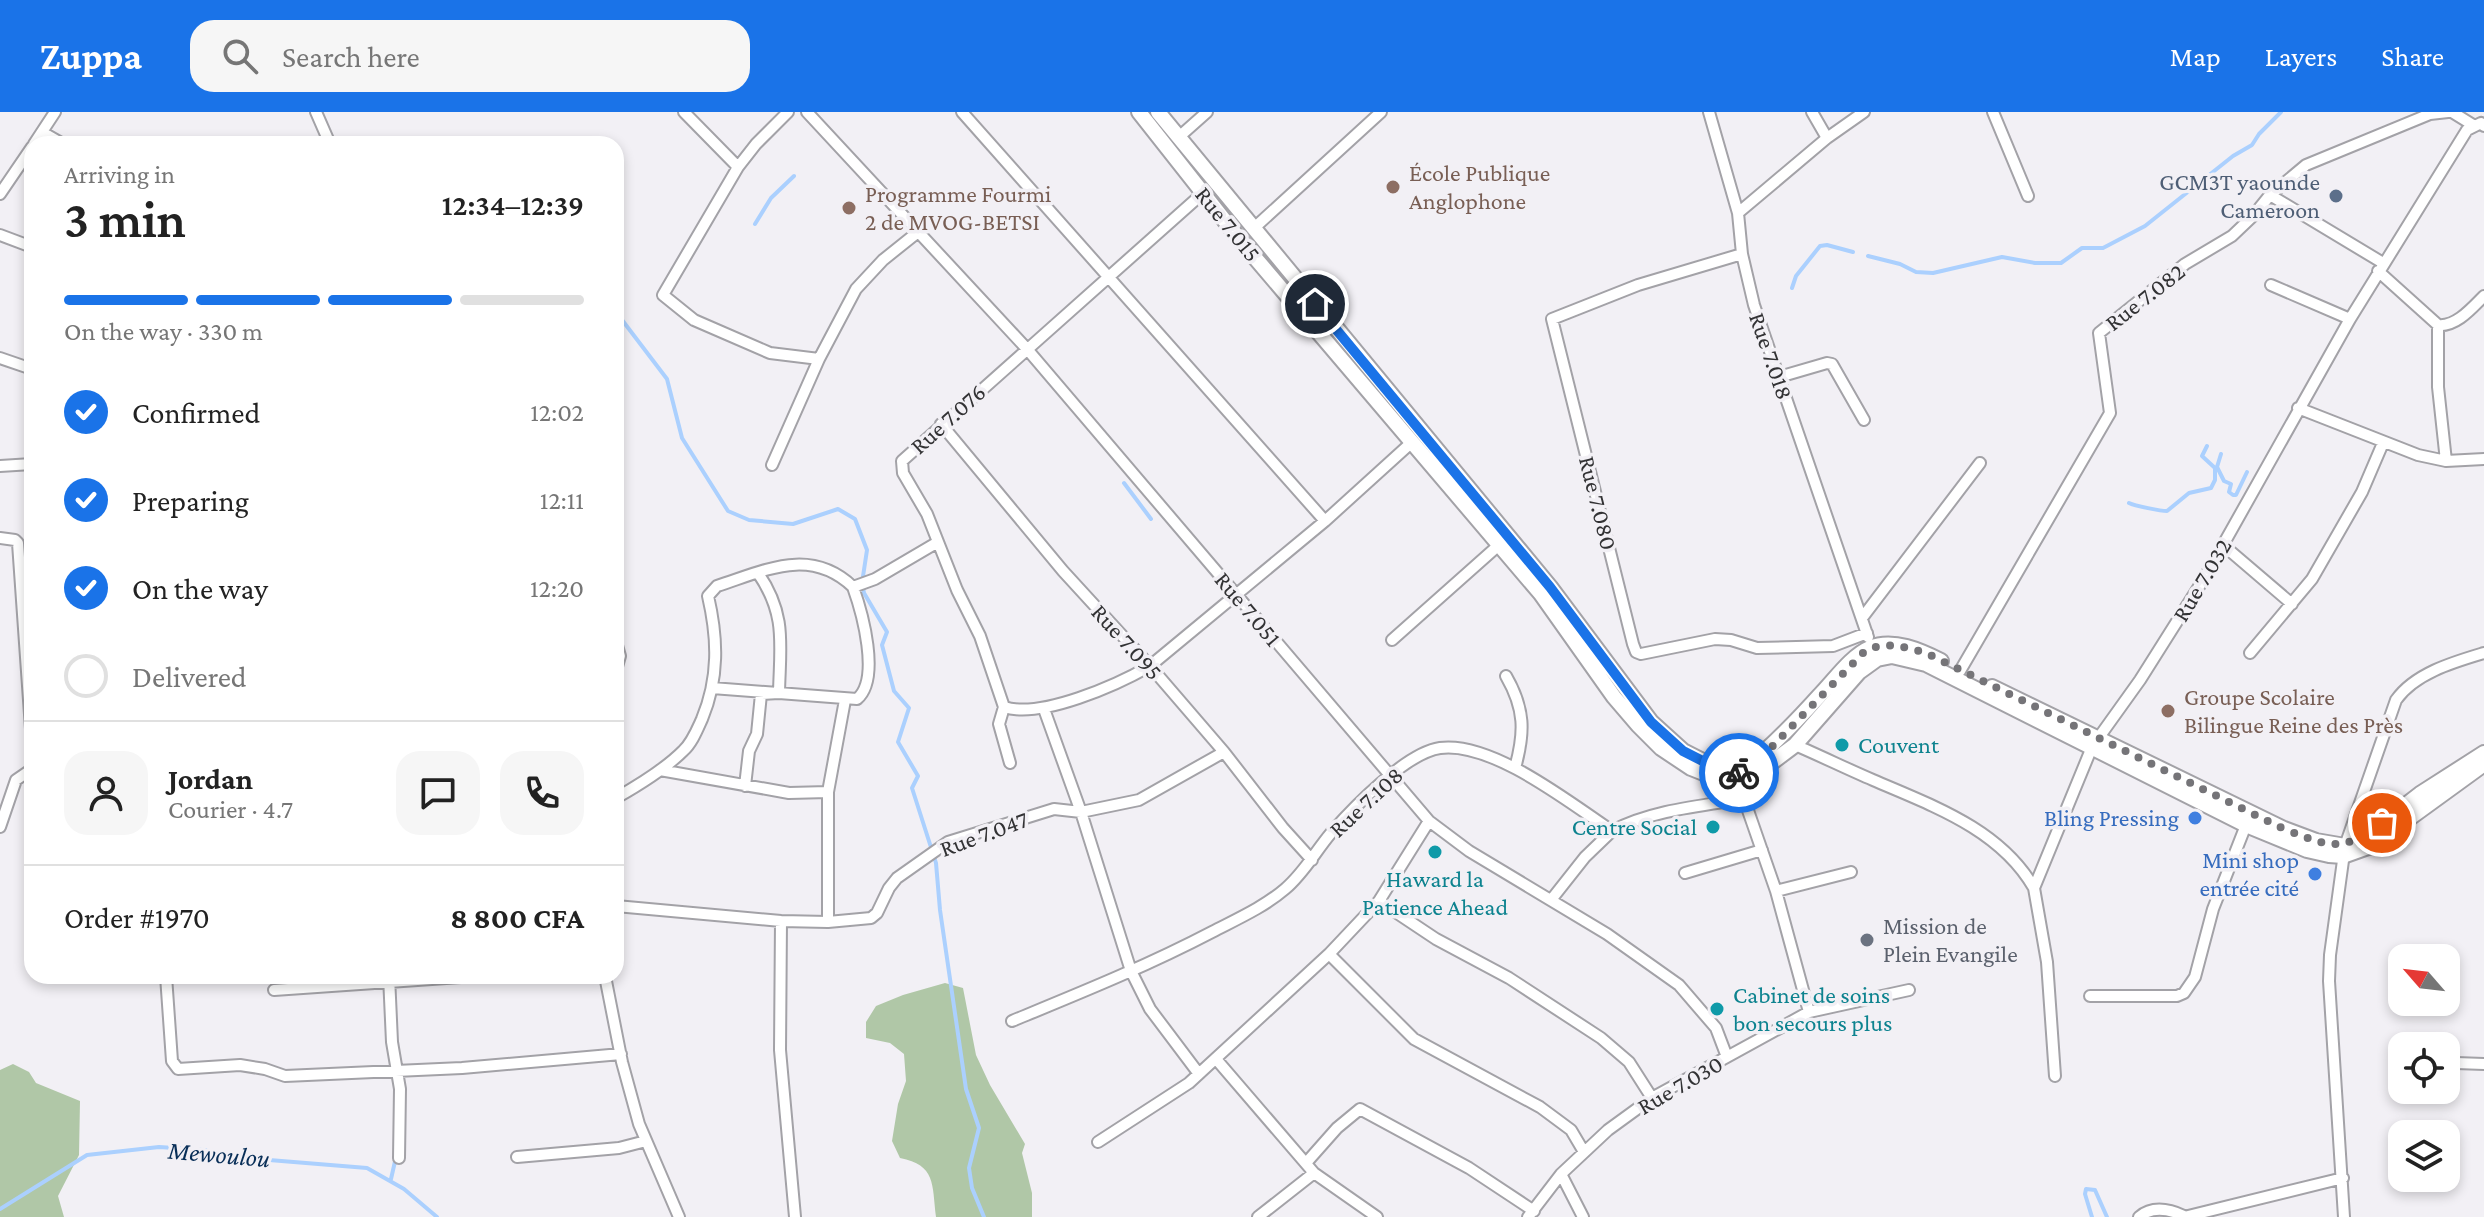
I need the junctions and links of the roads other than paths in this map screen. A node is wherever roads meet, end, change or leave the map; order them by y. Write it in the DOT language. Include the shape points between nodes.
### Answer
graph roads {
  1 [pos="55,112"];
  2 [pos="316,112"];
  3 [pos="684,112"];
  4 [pos="788,112"];
  5 [pos="807,112"];
  6 [pos="962,112"];
  7 [pos="1139,112"];
  8 [pos="1158,112"];
  9 [pos="1207,112"];
  10 [pos="1381,112"];
  11 [pos="1709,112"];
  12 [pos="1812,112"];
  13 [pos="1864,112"];
  14 [pos="1993,112"];
  15 [pos="2450,112"];
  16 [pos="2478,126"];
  17 [pos="42,132"];
  18 [pos="39,136"];
  19 [pos="49,136"];
  20 [pos="326,136"];
  21 [pos="1180,136"];
  22 [pos="1827,138"];
  23 [pos="24,159"];
  24 [pos="738,167"];
  25 [pos="1203,193"];
  26 [pos="0,194"];
  27 [pos="2270,195"];
  28 [pos="2028,196"];
  29 [pos="1738,213"];
  30 [pos="1253,229"];
  31 [pos="918,232"];
  32 [pos="0,235"];
  33 [pos="24,244"];
  34 [pos="1742,254"];
  35 [pos="2381,267"];
  36 [pos="1109,278"];
  37 [pos="2271,285"];
  38 [pos="2484,296"];
  39 [pos="2350,319"];
  40 [pos="2438,325"];
  41 [pos="1027,349"];
  42 [pos="0,358"];
  43 [pos="819,359"];
  44 [pos="24,366"];
  45 [pos="1779,377"];
  46 [pos="2298,408"];
  47 [pos="1864,420"];
  48 [pos="941,424"];
  49 [pos="1411,443"];
  50 [pos="2383,443"];
  51 [pos="2484,459"];
  52 [pos="2446,461"];
  53 [pos="1980,463"];
  54 [pos="24,464"];
  55 [pos="772,465"];
  56 [pos="0,466"];
  57 [pos="1325,521"];
  58 [pos="0,538"];
  59 [pos="938,542"];
  60 [pos="1500,544"];
  61 [pos="2223,545"];
  62 [pos="758,573"];
  63 [pos="853,587"];
  64 [pos="1236,595"];
  65 [pos="2292,604"];
  66 [pos="1862,618"];
  67 [pos="24,629"];
  68 [pos="1392,640"];
  69 [pos="1869,641"];
  70 [pos="2250,653"];
  71 [pos="2484,653"];
  72 [pos="1150,666"];
  73 [pos="1960,671"];
  74 [pos="1506,676"];
  75 [pos="712,688"];
  76 [pos="779,693"];
  77 [pos="845,700"];
  78 [pos="1004,707"];
  79 [pos="1044,709"];
  80 [pos="2096,743"];
  81 [pos="1795,745"];
  82 [pos="1224,752"];
  83 [pos="2484,753"];
  84 [pos="1010,763"];
  85 [pos="2484,764"];
  86 [pos="1515,768"];
  87 [pos="660,770"];
  88 [pos="24,774"];
  89 [pos="1390,776"];
  90 [pos="745,786"];
  91 [pos="1739,788"];
  92 [pos="828,792"];
  93 [pos="624,793"];
  94 [pos="4,803"];
  95 [pos="1081,812"];
  96 [pos="1429,821"];
  97 [pos="2246,825"];
  98 [pos="0,827"];
  99 [pos="1612,831"];
  100 [pos="1762,850"];
  101 [pos="2344,851"];
  102 [pos="1312,860"];
  103 [pos="1851,872"];
  104 [pos="1685,873"];
  105 [pos="2034,888"];
  106 [pos="1776,891"];
  107 [pos="1551,900"];
  108 [pos="1379,901"];
  109 [pos="624,907"];
  110 [pos="781,921"];
  111 [pos="828,922"];
  112 [pos="1329,954"];
  113 [pos="1131,971"];
  114 [pos="167,984"];
  115 [pos="343,984"];
  116 [pos="389,984"];
  117 [pos="607,984"];
  118 [pos="274,990"];
  119 [pos="1909,990"];
  120 [pos="2090,996"];
  121 [pos="1809,1012"];
  122 [pos="1012,1021"];
  123 [pos="621,1054"];
  124 [pos="1727,1057"];
  125 [pos="1216,1059"];
  126 [pos="2460,1063"];
  127 [pos="2484,1064"];
  128 [pos="396,1072"];
  129 [pos="1199,1074"];
  130 [pos="2055,1076"];
  131 [pos="1652,1098"];
  132 [pos="646,1141"];
  133 [pos="1098,1142"];
  134 [pos="1584,1152"];
  135 [pos="517,1157"];
  136 [pos="399,1158"];
  137 [pos="1306,1163"];
  138 [pos="1314,1173"];
  139 [pos="1561,1174"];
  140 [pos="2343,1178"];
  141 [pos="1531,1214"];
  142 [pos="2184,1216"];
  143 [pos="679,1217"];
  144 [pos="795,1217"];
  145 [pos="1258,1217"];
  146 [pos="1377,1217"];
  147 [pos="1583,1217"];
  148 [pos="2139,1217"];
  149 [pos="2344,1217"];
  1 -- 17 [label="street"];
  2 -- 20 [label="street"];
  3 -- 24 [label="street"];
  4 -- 24 [label="street"];
  5 -- 31 [label="street, Rue 7.051"];
  6 -- 36 [label="street"];
  7 -- 25 [label="main road, Rue 7.015"];
  8 -- 21 [label="main road, Rue 7.015"];
  9 -- 21 [label="street"];
  10 -- 30 [label="street"];
  11 -- 29 [label="street, Rue 7.018"];
  12 -- 22 [label="street"];
  13 -- 22 [label="street"];
  14 -- 28 [label="street"];
  15 -- 16 [label="street"];
  15 -- 27 [label="street" via="2430,114 2306,165"];
  16 -- 35 [label="street, Rue 7.032" via="2467,130"];
  17 -- 18 [label="street"];
  17 -- 19 [label="street"];
  21 -- 30 [label="main road, Rue 7.015"];
  22 -- 29 [label="street"];
  23 -- 26 [label="street"];
  24 -- 43 [label="street" via="663,295 694,320 770,353"];
  25 -- 36 [label="street, Rue 7.076"];
  25 -- 49 [label="main road, Rue 7.015"];
  27 -- 35 [label="street"];
  27 -- 73 [label="street, Rue 7.082" via="2232,236 2185,264 2099,333 2110,413"];
  29 -- 34 [label="street, Rue 7.018"];
  30 -- 91 [label="main road, Rue 7.015" via="1550,587 1651,722"];
  31 -- 41 [label="street, Rue 7.051"];
  31 -- 43 [label="street" via="856,289"];
  32 -- 33 [label="street"];
  34 -- 45 [label="street, Rue 7.018"];
  34 -- 69 [label="street, Rue 7.080" via="1638,285 1552,319 1633,644 1641,654 1715,639 1757,648"];
  35 -- 39 [label="street, Rue 7.032"];
  35 -- 40 [label="street"];
  36 -- 41 [label="street, Rue 7.076"];
  36 -- 57 [label="street"];
  37 -- 39 [label="street"];
  38 -- 40 [label="street" via="2464,315"];
  39 -- 46 [label="street, Rue 7.032"];
  40 -- 52 [label="street"];
  41 -- 48 [label="street, Rue 7.076"];
  41 -- 64 [label="street, Rue 7.051"];
  42 -- 44 [label="street"];
  43 -- 55 [label="street"];
  45 -- 47 [label="street" via="1832,364"];
  45 -- 66 [label="street, Rue 7.018"];
  46 -- 50 [label="street"];
  46 -- 61 [label="street, Rue 7.032"];
  48 -- 59 [label="street, Rue 7.076" via="906,455 901,468"];
  48 -- 72 [label="street, Rue 7.095"];
  49 -- 57 [label="street"];
  49 -- 60 [label="main road, Rue 7.015"];
  50 -- 52 [label="street"];
  50 -- 65 [label="street" via="2334,542"];
  51 -- 52 [label="street"];
  53 -- 66 [label="street"];
  54 -- 56 [label="street"];
  57 -- 64 [label="street"];
  58 -- 67 [label="street" via="18,543"];
  59 -- 63 [label="street"];
  59 -- 78 [label="street, Rue 7.076" via="980,636"];
  60 -- 68 [label="street"];
  60 -- 91 [label="main road, Rue 7.015" via="1648,736 1691,768"];
  61 -- 65 [label="street"];
  61 -- 80 [label="street, Rue 7.032"];
  62 -- 63 [label="street" via="799,562 825,569"];
  62 -- 75 [label="street" via="717,586 708,596 716,638"];
  62 -- 76 [label="street" via="778,610"];
  63 -- 77 [label="street" via="867,634 868,665 862,695"];
  64 -- 72 [label="street"];
  64 -- 89 [label="street, Rue 7.051"];
  65 -- 70 [label="street"];
  66 -- 69 [label="street, Rue 7.018"];
  69 -- 73 [label="main road" via="1924,652"];
  69 -- 91 [label="main road"];
  71 -- 101 [label="street" via="2451,663 2403,690"];
  72 -- 79 [label="street" via="1129,679"];
  72 -- 82 [label="street, Rue 7.095"];
  73 -- 80 [label="main road"];
  74 -- 86 [label="street" via="1523,724"];
  75 -- 76 [label="street"];
  75 -- 87 [label="street" via="691,741"];
  76 -- 77 [label="street"];
  76 -- 90 [label="street" via="761,694"];
  77 -- 92 [label="street"];
  78 -- 79 [label="street"];
  78 -- 84 [label="street, Rue 7.076" via="999,724"];
  79 -- 95 [label="street"];
  80 -- 81 [label="main road" via="1926,664 1892,656 1859,672"];
  80 -- 97 [label="main road"];
  80 -- 101 [label="main road"];
  80 -- 105 [label="street, Rue 7.032"];
  81 -- 91 [label="main road"];
  81 -- 105 [label="street" via="1961,820 2014,859"];
  82 -- 95 [label="street, Rue 7.047" via="1139,800"];
  82 -- 102 [label="street, Rue 7.095"];
  83 -- 101 [label="main road"];
  85 -- 101 [label="main road" via="2371,846"];
  86 -- 89 [label="street, Rue 7.108" via="1492,757 1441,748"];
  86 -- 99 [label="street, Rue 7.108"];
  87 -- 90 [label="street"];
  87 -- 93 [label="street"];
  88 -- 94 [label="street"];
  89 -- 96 [label="street, Rue 7.051"];
  89 -- 102 [label="street, Rue 7.108"];
  90 -- 92 [label="street"];
  91 -- 99 [label="street"];
  91 -- 100 [label="street"];
  92 -- 111 [label="street"];
  94 -- 98 [label="street"];
  95 -- 111 [label="street, Rue 7.047" via="1054,809 948,842 897,878 871,918"];
  95 -- 113 [label="street"];
  96 -- 107 [label="street, Rue 7.051"];
  96 -- 108 [label="street"];
  97 -- 101 [label="main road" via="2307,850"];
  97 -- 120 [label="street" via="2213,909 2195,977 2184,993"];
  99 -- 107 [label="street"];
  100 -- 104 [label="street"];
  100 -- 106 [label="street"];
  101 -- 140 [label="street" via="2329,981"];
  102 -- 113 [label="street, Rue 7.108" via="1283,891 1248,913"];
  103 -- 106 [label="street"];
  105 -- 130 [label="street" via="2047,962"];
  106 -- 121 [label="street"];
  107 -- 124 [label="street, Rue 7.051" via="1679,985 1716,1028"];
  108 -- 112 [label="street"];
  108 -- 131 [label="street" via="1601,1038 1629,1062"];
  109 -- 110 [label="street, Rue 7.047"];
  110 -- 111 [label="street, Rue 7.047"];
  110 -- 144 [label="street" via="780,1050"];
  112 -- 125 [label="street"];
  112 -- 134 [label="street" via="1414,1039 1540,1107 1571,1130"];
  113 -- 122 [label="street, Rue 7.108"];
  113 -- 129 [label="street" via="1150,1009"];
  114 -- 128 [label="street" via="174,1065 183,1070 254,1067 285,1076"];
  115 -- 118 [label="street"];
  116 -- 128 [label="street"];
  117 -- 123 [label="street"];
  119 -- 121 [label="street, Rue 7.030"];
  121 -- 124 [label="street, Rue 7.030"];
  123 -- 128 [label="street"];
  123 -- 132 [label="street"];
  124 -- 131 [label="street, Rue 7.030"];
  125 -- 129 [label="street"];
  125 -- 137 [label="street"];
  126 -- 127 [label="street"];
  128 -- 136 [label="street"];
  129 -- 133 [label="street"];
  131 -- 134 [label="street, Rue 7.030"];
  132 -- 135 [label="street"];
  132 -- 143 [label="street"];
  134 -- 139 [label="street, Rue 7.030"];
  137 -- 138 [label="street"];
  137 -- 141 [label="street" via="1360,1109 1469,1168"];
  138 -- 145 [label="street"];
  138 -- 146 [label="street"];
  139 -- 141 [label="street, Rue 7.030"];
  139 -- 147 [label="street"];
  140 -- 142 [label="street"];
  140 -- 149 [label="street"];
  142 -- 148 [label="street" via="2149,1210"];
}
